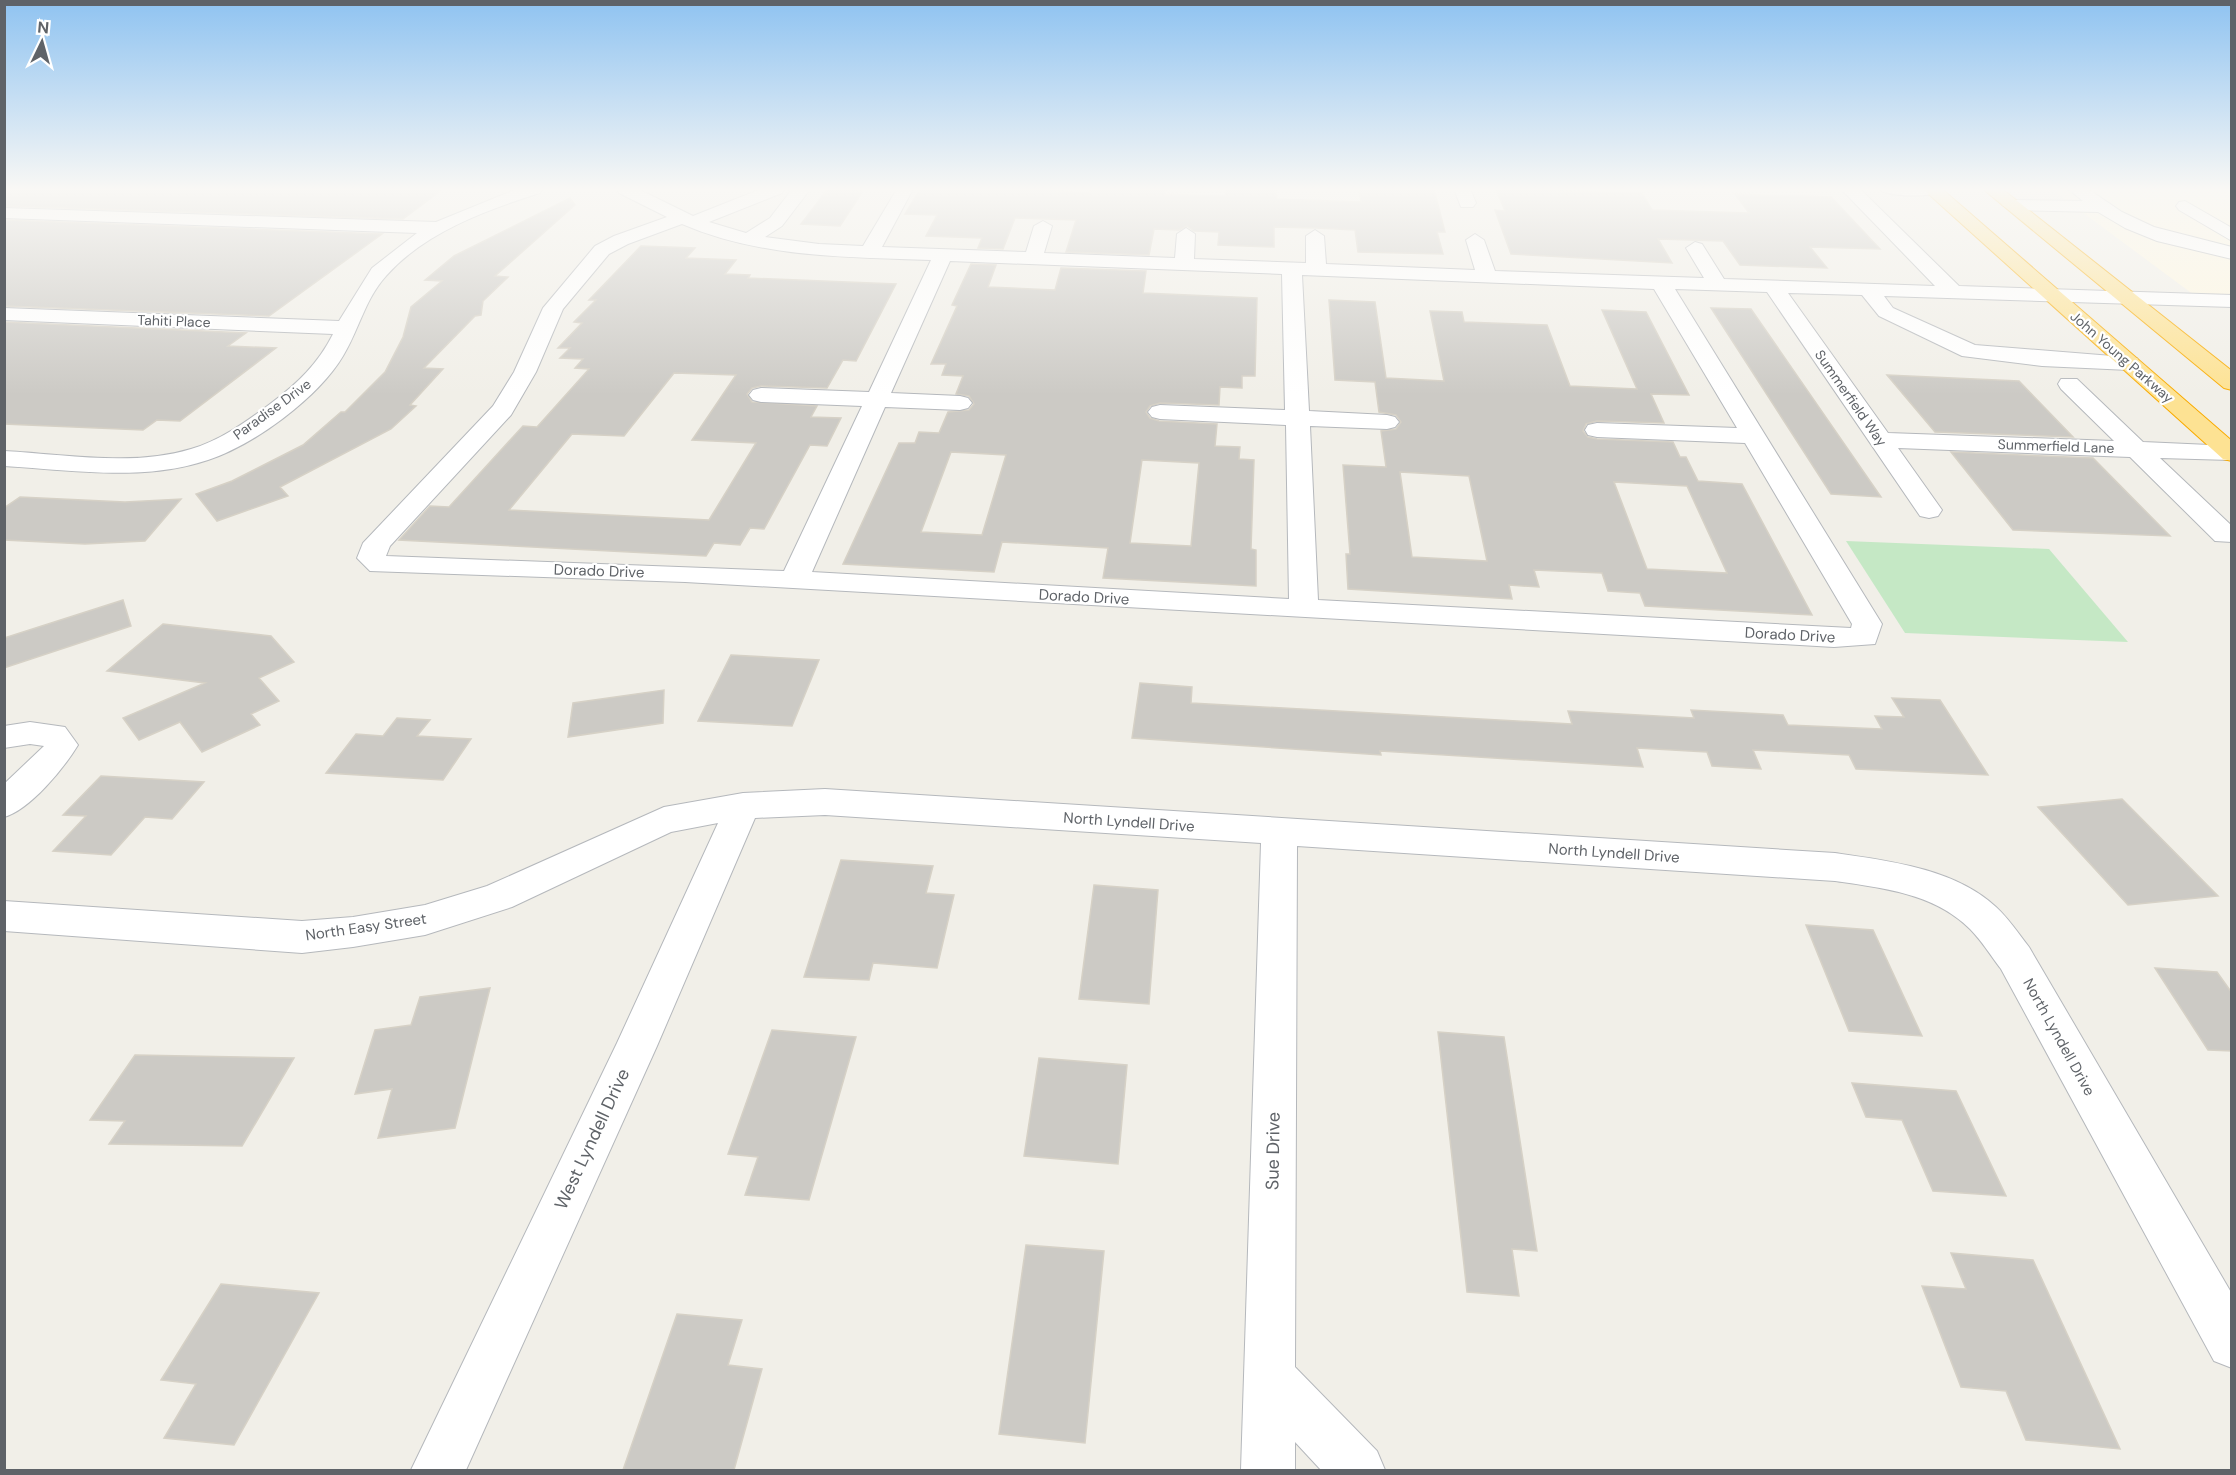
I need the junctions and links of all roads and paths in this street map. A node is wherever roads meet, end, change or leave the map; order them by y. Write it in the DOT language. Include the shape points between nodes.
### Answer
graph roads {
  1 [pos="396,258"];
  2 [pos="595,258"];
  3 [pos="757,258"];
  4 [pos="900,258"];
  5 [pos="1184,258"];
  6 [pos="1316,258"];
  7 [pos="1481,258"];
  8 [pos="1701,258"];
  9 [pos="1919,258"];
  10 [pos="2010,258"];
  11 [pos="2076,258"];
  12 [pos="1033,259"];
  13 [pos="939,264"];
  14 [pos="1184,265"];
  15 [pos="1316,269"];
  16 [pos="1487,276"];
  17 [pos="1292,278"];
  18 [pos="1717,284"];
  19 [pos="1773,286"];
  20 [pos="1867,289"];
  21 [pos="1666,291"];
  22 [pos="1953,292"];
  23 [pos="2052,295"];
  24 [pos="2124,297"];
  25 [pos="2232,301"];
  26 [pos="4,314"];
  27 [pos="344,328"];
  28 [pos="2129,363"];
  29 [pos="2232,383"];
  30 [pos="2068,384"];
  31 [pos="761,395"];
  32 [pos="878,400"];
  33 [pos="960,403"];
  34 [pos="1160,412"];
  35 [pos="1298,418"];
  36 [pos="1387,422"];
  37 [pos="1597,430"];
  38 [pos="1752,436"];
  39 [pos="1880,440"];
  40 [pos="2135,448"];
  41 [pos="2231,453"];
  42 [pos="4,458"];
  43 [pos="1929,510"];
  44 [pos="2225,535"];
  45 [pos="794,580"];
  46 [pos="1304,609"];
  47 [pos="4,737"];
  48 [pos="4,805"];
  49 [pos="743,806"];
  50 [pos="1279,832"];
  51 [pos="4,916"];
  52 [pos="2232,1343"];
  53 [pos="1269,1377"];
  54 [pos="438,1470"];
  55 [pos="1268,1470"];
  56 [pos="1358,1470"];
  1 -- 27 [label="street, Paradise Drive" via="359,298"];
  2 -- 45 [label="street, Dorado Drive" via="553,308 525,372 503,410 377,543 370,558 380,565"];
  3 -- 13 [label="street" via="794,265"];
  4 -- 13 [label="street"];
  5 -- 14 [label="street"];
  6 -- 15 [label="street"];
  7 -- 16 [label="street"];
  8 -- 18 [label="street"];
  9 -- 22 [label="street"];
  10 -- 23 [label="highway, John Young Parkway"];
  11 -- 24 [label="highway"];
  12 -- 13 [label="street"];
  12 -- 14 [label="street"];
  13 -- 17 [label="street"];
  13 -- 32 [label="street"];
  14 -- 17 [label="street"];
  15 -- 16 [label="street"];
  15 -- 17 [label="street"];
  16 -- 21 [label="street"];
  17 -- 21 [label="street"];
  17 -- 35 [label="street"];
  18 -- 19 [label="street"];
  18 -- 21 [label="street"];
  19 -- 20 [label="street"];
  19 -- 39 [label="street, Summerfield Way"];
  20 -- 22 [label="street"];
  20 -- 28 [label="street" via="1886,312 1970,351"];
  21 -- 38 [label="street, Dorado Drive"];
  22 -- 23 [label="street"];
  23 -- 24 [label="street"];
  23 -- 28 [label="highway, John Young Parkway"];
  24 -- 25 [label="street"];
  24 -- 29 [label="highway"];
  26 -- 27 [label="street, Tahiti Place"];
  27 -- 42 [label="street, Paradise Drive" via="332,357 310,384 246,432 201,454 132,464"];
  28 -- 41 [label="highway, John Young Parkway"];
  30 -- 40 [label="street"];
  31 -- 32 [label="street"];
  32 -- 33 [label="street"];
  32 -- 45 [label="street"];
  34 -- 35 [label="street"];
  35 -- 36 [label="street"];
  35 -- 46 [label="street"];
  37 -- 38 [label="street"];
  38 -- 46 [label="street, Dorado Drive" via="1867,624 1864,637"];
  39 -- 40 [label="street, Summerfield Lane"];
  39 -- 43 [label="street, Summerfield Way"];
  40 -- 41 [label="street, Summerfield Lane"];
  40 -- 44 [label="street"];
  45 -- 46 [label="street, Dorado Drive"];
  47 -- 48 [label="street" via="53,735 61,745 54,757"];
  49 -- 50 [label="street, North Lyndell Drive" via="825,802"];
  49 -- 51 [label="street, North Easy Street" via="664,820 499,897 425,920 353,932 291,936"];
  49 -- 54 [label="street, West Lyndell Drive"];
  50 -- 52 [label="street, North Lyndell Drive" via="1835,867 1904,878 1948,894 1980,915 2015,958"];
  50 -- 53 [label="street, Sue Drive"];
  53 -- 55 [label="street, Sue Drive"];
  53 -- 56 [label="street"];
}
